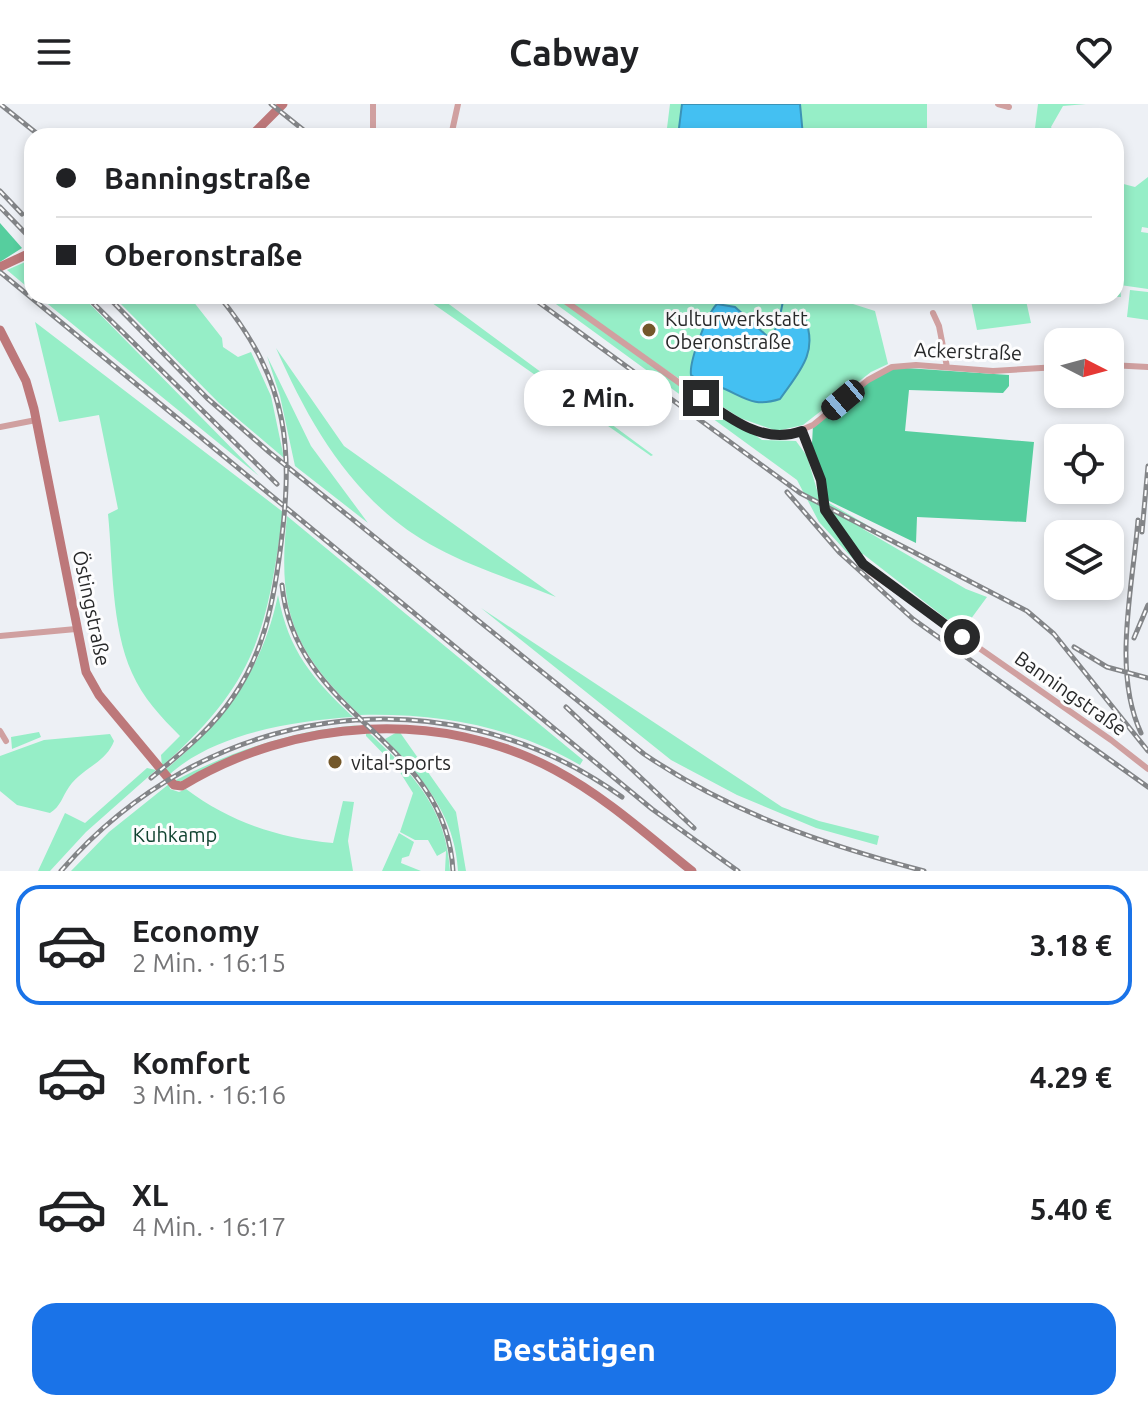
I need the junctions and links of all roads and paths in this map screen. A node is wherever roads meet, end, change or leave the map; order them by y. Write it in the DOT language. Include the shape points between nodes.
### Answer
graph roads {
  1 [pos="283,104"];
  2 [pos="373,104"];
  3 [pos="458,104"];
  4 [pos="998,104"];
  5 [pos="1009,107"];
  6 [pos="259,128"];
  7 [pos="373,128"];
  8 [pos="453,128"];
  9 [pos="24,256"];
  10 [pos="0,267"];
  11 [pos="569,304"];
  12 [pos="933,313"];
  13 [pos="0,330"];
  14 [pos="1124,366"];
  15 [pos="947,367"];
  16 [pos="1148,367"];
  17 [pos="1044,368"];
  18 [pos="36,420"];
  19 [pos="0,427"];
  20 [pos="802,431"];
  21 [pos="76,629"];
  22 [pos="0,636"];
  23 [pos="0,731"];
  24 [pos="6,741"];
  25 [pos="1148,769"];
  26 [pos="692,871"];
  1 -- 6 [label="street"];
  2 -- 7 [label="street"];
  3 -- 8 [label="street"];
  4 -- 5 [label="street"];
  9 -- 10 [label="street"];
  11 -- 20 [label="street" via="746,428 774,435"];
  12 -- 15 [label="street"];
  13 -- 18 [label="street, Östingstraße" via="26,381"];
  14 -- 16 [label="street"];
  15 -- 17 [label="street, Ackerstraße"];
  15 -- 20 [label="street, Ackerstraße" via="909,364 884,371"];
  18 -- 19 [label="street"];
  18 -- 21 [label="street, Östingstraße"];
  20 -- 25 [label="street, Banningstraße" via="821,480 825,510 870,572"];
  21 -- 22 [label="street"];
  21 -- 26 [label="street, Östingstraße" via="91,682 176,787 250,753 307,737 384,727 423,731 493,746 555,770 620,810"];
  23 -- 24 [label="street"];
}
